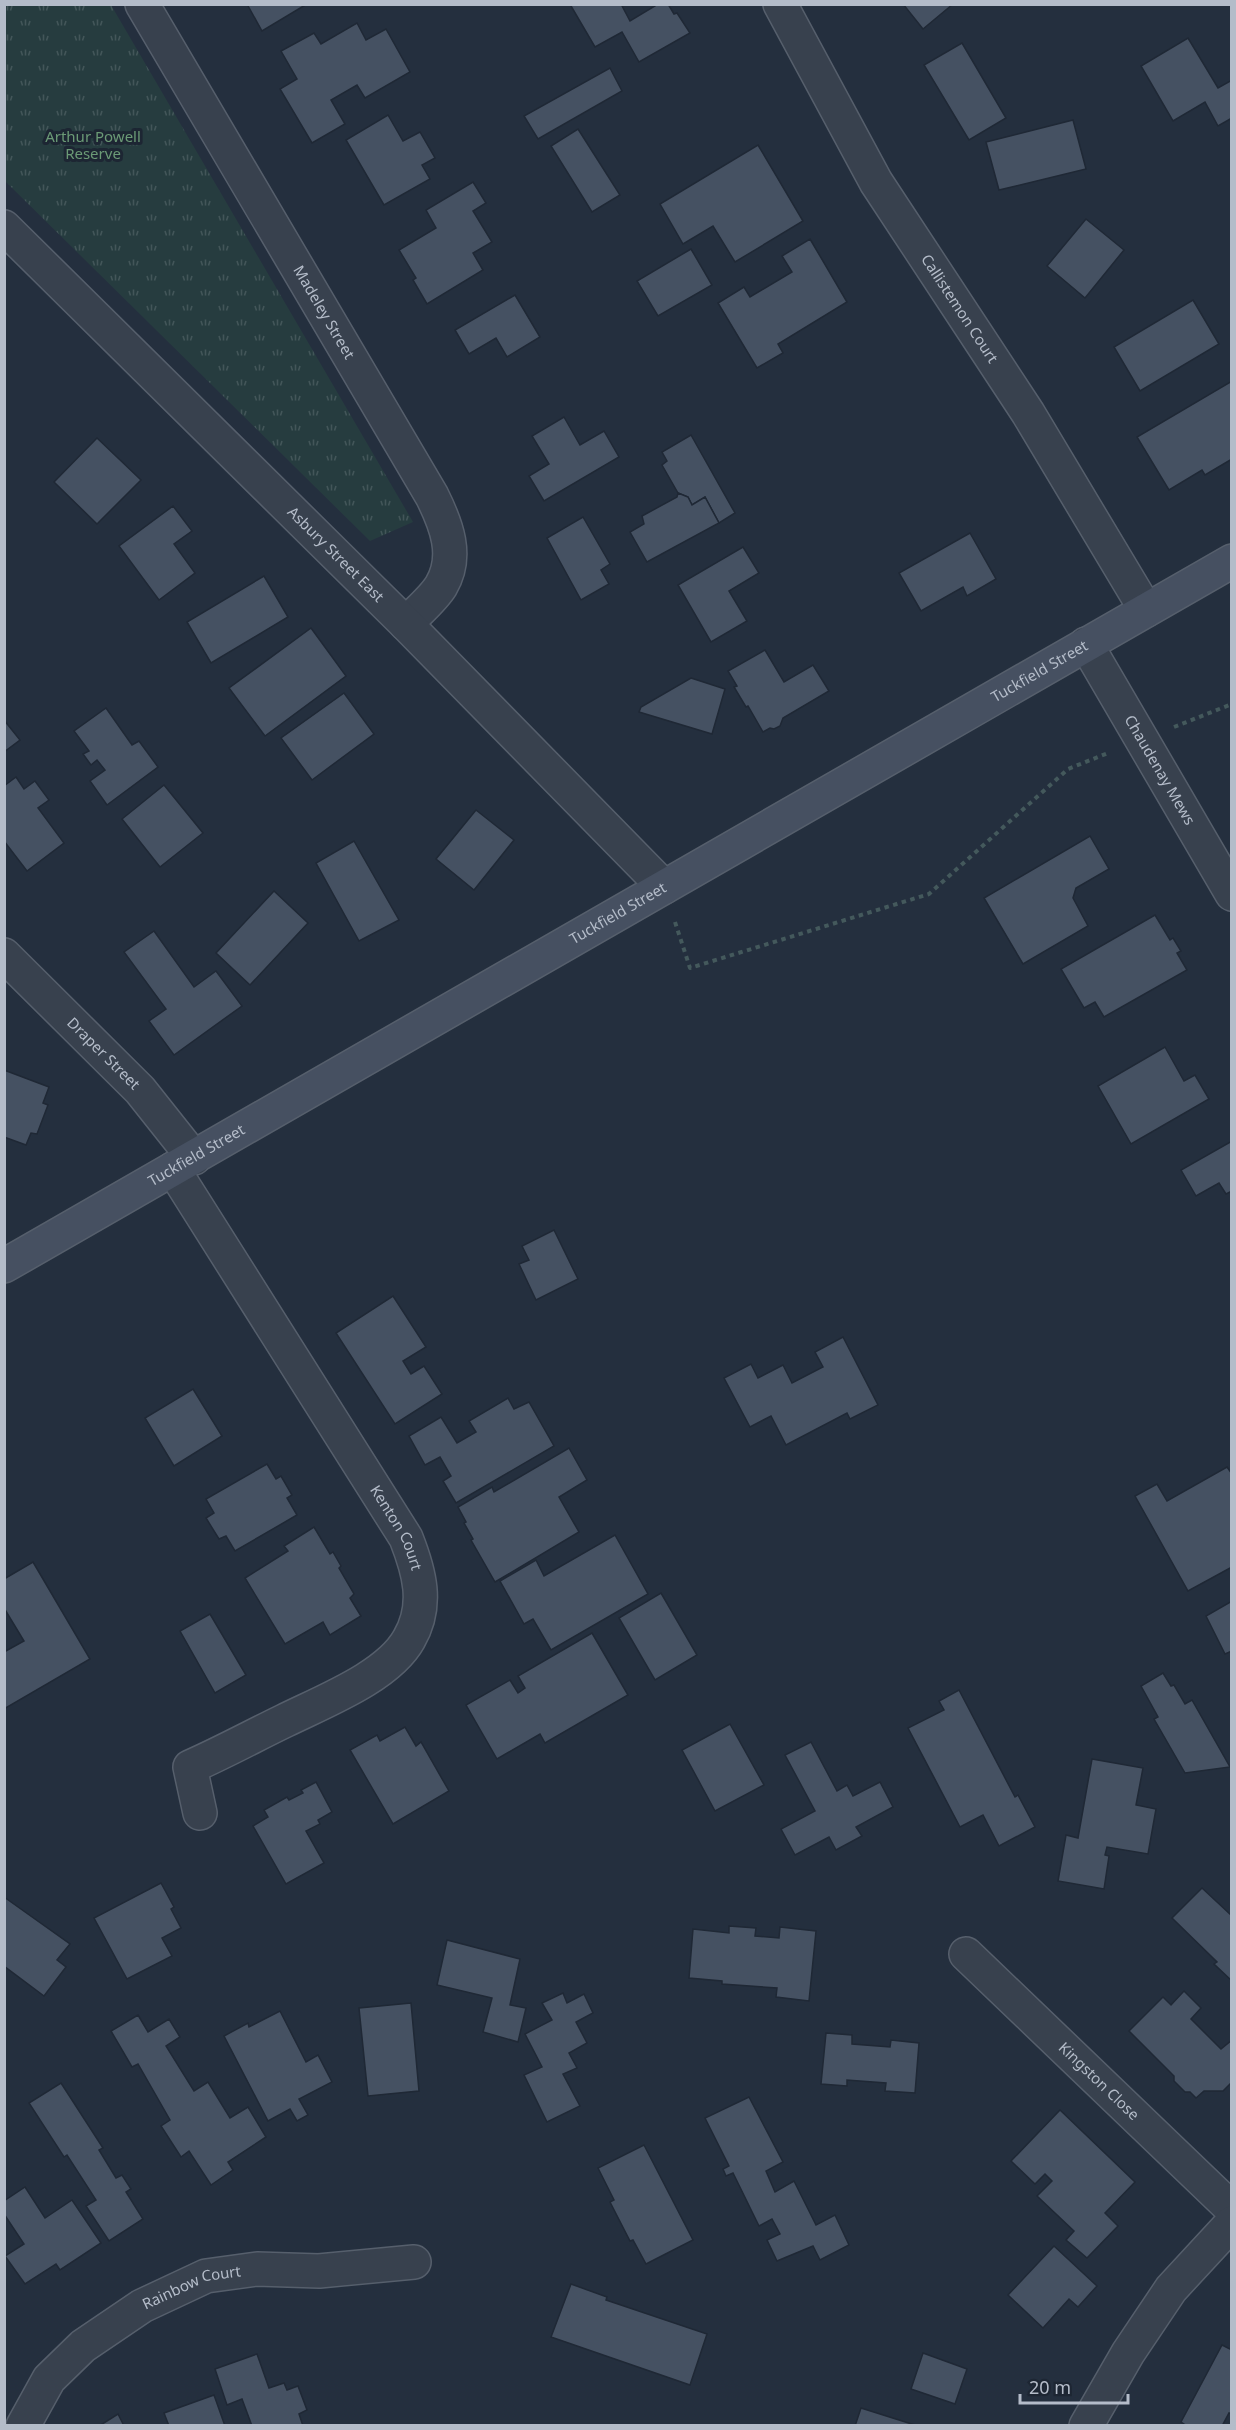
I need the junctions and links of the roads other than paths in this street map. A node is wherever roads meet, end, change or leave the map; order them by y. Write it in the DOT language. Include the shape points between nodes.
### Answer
graph roads {
  1 [pos="142,4"];
  2 [pos="780,4"];
  3 [pos="4,227"];
  4 [pos="1232,561"];
  5 [pos="1146,610"];
  6 [pos="406,624"];
  7 [pos="1086,644"];
  8 [pos="664,887"];
  9 [pos="1232,894"];
  10 [pos="4,956"];
  11 [pos="183,1163"];
  12 [pos="4,1266"];
  13 [pos="200,1813"];
  14 [pos="966,1954"];
  15 [pos="1232,2209"];
  16 [pos="1232,2223"];
  17 [pos="414,2262"];
  18 [pos="23,2426"];
  19 [pos="1086,2426"];
  1 -- 6 [label="street, Madeley Street" via="448,528 450,558 442,585"];
  2 -- 5 [label="street, Callistemon Court" via="876,182 1028,413"];
  3 -- 6 [label="street, Asbury Street East"];
  4 -- 5 [label="main road, Tuckfield Street"];
  5 -- 7 [label="main road, Tuckfield Street"];
  6 -- 8 [label="street, Asbury Street East"];
  7 -- 8 [label="main road, Tuckfield Street"];
  7 -- 9 [label="street, Chaudenay Mews"];
  8 -- 11 [label="main road, Tuckfield Street"];
  10 -- 11 [label="street, Draper Street" via="140,1090"];
  11 -- 12 [label="main road, Tuckfield Street"];
  11 -- 13 [label="street, Kenton Court" via="406,1538 419,1571 420,1599 409,1640 363,1682 190,1767"];
  14 -- 15 [label="street, Kingston Close"];
  16 -- 19 [label="street" via="1172,2289 1128,2353"];
  17 -- 18 [label="street, Rainbow Court" via="320,2271 257,2269 206,2276 142,2306 83,2346 49,2379"];
}
